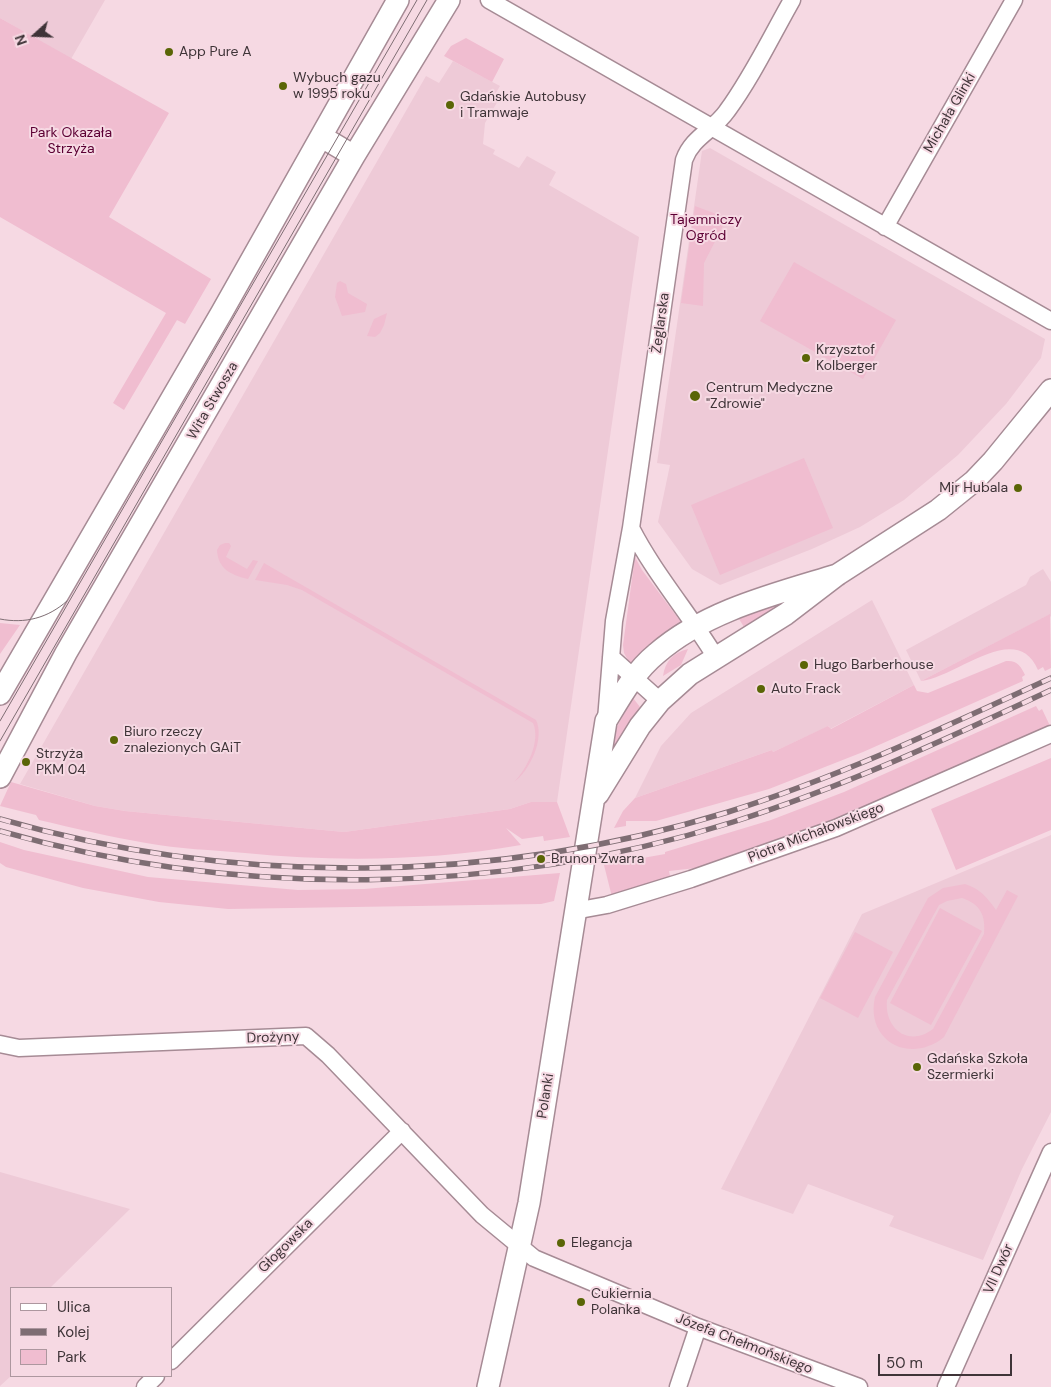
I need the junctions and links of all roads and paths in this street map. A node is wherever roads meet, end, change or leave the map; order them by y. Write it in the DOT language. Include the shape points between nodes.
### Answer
graph roads {
  1 [pos="449,0"];
  2 [pos="488,0"];
  3 [pos="792,0"];
  4 [pos="1014,0"];
  5 [pos="397,3"];
  6 [pos="710,127"];
  7 [pos="322,137"];
  8 [pos="354,156"];
  9 [pos="886,227"];
  10 [pos="1051,322"];
  11 [pos="1051,390"];
  12 [pos="631,528"];
  13 [pos="837,575"];
  14 [pos="696,626"];
  15 [pos="715,656"];
  16 [pos="611,657"];
  17 [pos="634,678"];
  18 [pos="0,694"];
  19 [pos="660,701"];
  20 [pos="606,722"];
  21 [pos="1051,734"];
  22 [pos="0,777"];
  23 [pos="592,803"];
  24 [pos="574,911"];
  25 [pos="0,1044"];
  26 [pos="402,1130"];
  27 [pos="1051,1152"];
  28 [pos="520,1249"];
  29 [pos="698,1327"];
  30 [pos="172,1360"];
  31 [pos="155,1377"];
  32 [pos="145,1387"];
  33 [pos="488,1387"];
  34 [pos="678,1387"];
  35 [pos="859,1387"];
  36 [pos="946,1387"];
  1 -- 8 [label="street, Wita Stwosza"];
  2 -- 6 [label="street"];
  3 -- 6 [label="street, Żeglarska" via="726,112"];
  4 -- 9 [label="street, Michała Glinki"];
  5 -- 7 [label="street"];
  6 -- 9 [label="street"];
  6 -- 12 [label="street, Żeglarska" via="690,148 684,160"];
  7 -- 8 [label="street"];
  7 -- 18 [label="street"];
  8 -- 22 [label="street, Wita Stwosza" via="66,653"];
  9 -- 10 [label="street"];
  11 -- 13 [label="street" via="974,481 938,510"];
  12 -- 14 [label="street" via="647,559"];
  12 -- 16 [label="street, Żeglarska" via="614,621"];
  13 -- 14 [label="street" via="778,593"];
  13 -- 15 [label="street" via="786,614"];
  14 -- 15 [label="street"];
  14 -- 17 [label="street" via="654,655"];
  15 -- 19 [label="street"];
  16 -- 17 [label="street"];
  16 -- 20 [label="street, Żeglarska"];
  17 -- 19 [label="street"];
  17 -- 20 [label="street"];
  19 -- 23 [label="street" via="640,726"];
  20 -- 23 [label="street, Polanki"];
  21 -- 24 [label="street, Piotra Michałowskiego" via="836,828 691,879 607,905"];
  23 -- 24 [label="street, Polanki"];
  24 -- 28 [label="street, Polanki"];
  25 -- 26 [label="street, Drożyny" via="19,1048 306,1036"];
  26 -- 28 [label="street, Drożyny" via="482,1215"];
  26 -- 30 [label="street, Głogowska"];
  27 -- 36 [label="street, VII Dwór"];
  28 -- 29 [label="street, Józefa Chełmońskiego" via="548,1265"];
  28 -- 33 [label="street, Polanki"];
  29 -- 34 [label="street"];
  29 -- 35 [label="street, Józefa Chełmońskiego"];
  31 -- 32 [label="street"];
}
